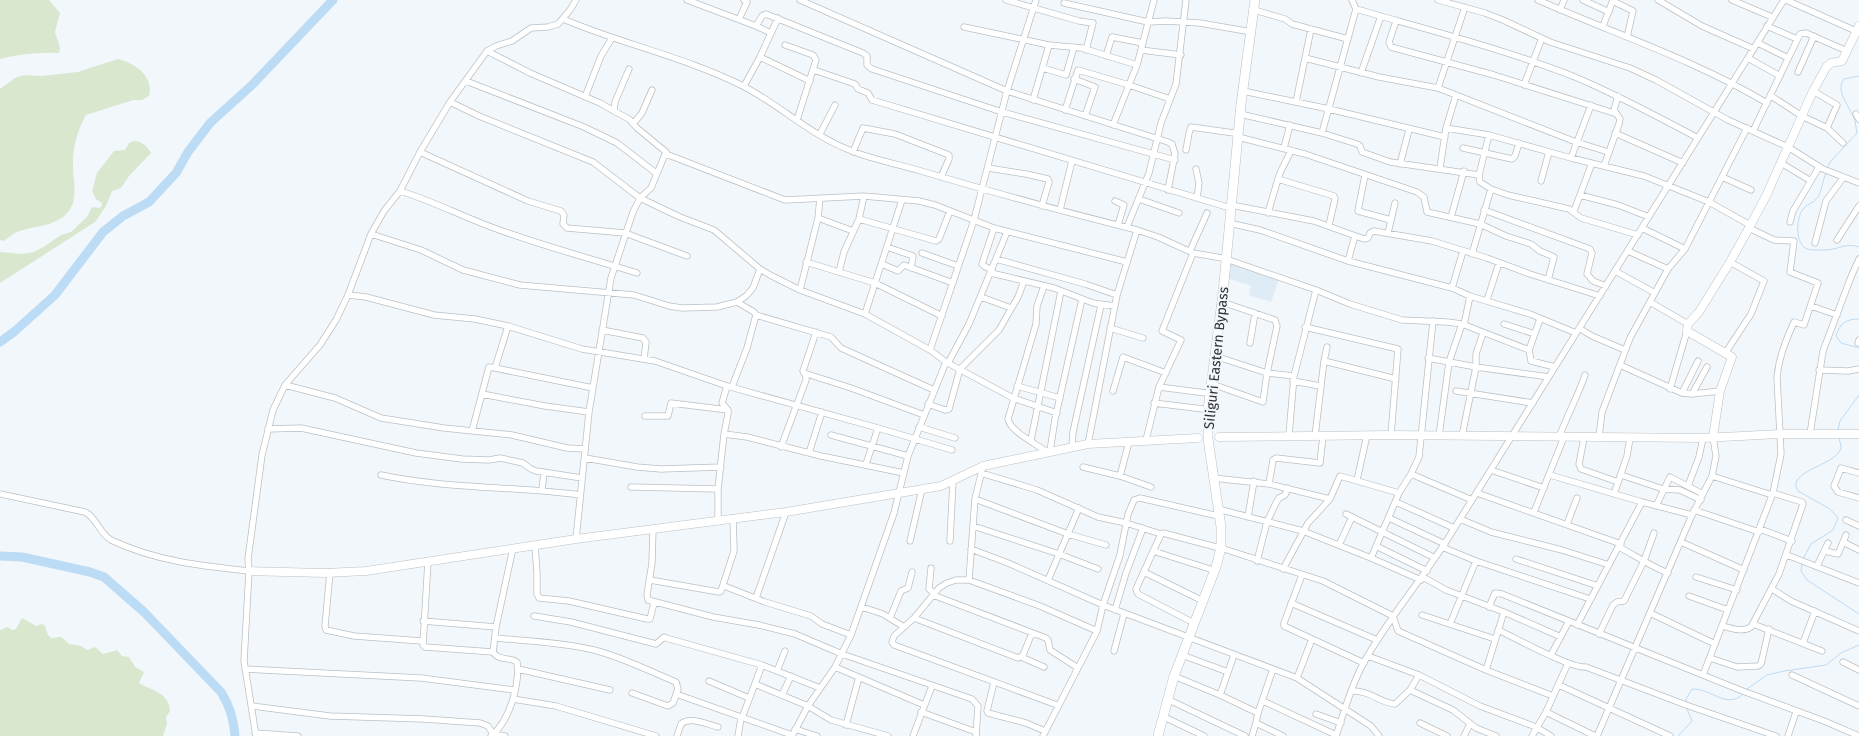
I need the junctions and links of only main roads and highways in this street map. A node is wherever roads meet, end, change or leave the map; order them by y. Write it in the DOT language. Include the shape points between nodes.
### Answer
graph roads {
  1 [pos="1250,0"];
  2 [pos="1255,0"];
  3 [pos="1236,135"];
  4 [pos="1229,206"];
  5 [pos="1224,259"];
  6 [pos="1204,437"];
  7 [pos="1216,512"];
  8 [pos="1218,548"];
  9 [pos="1187,637"];
  10 [pos="1153,736"];
  11 [pos="1158,736"];
  1 -- 3 [label="main road, Siliguri Eastern Bypass"];
  2 -- 3 [label="main road, Siliguri Eastern Bypass"];
  3 -- 4 [label="main road, Siliguri Eastern Bypass"];
  4 -- 5 [label="main road, Siliguri Eastern Bypass"];
  4 -- 5 [label="main road, Siliguri Eastern Bypass"];
  5 -- 6 [label="main road, Siliguri Eastern Bypass" via="1222,302"];
  5 -- 6 [label="main road, Siliguri Eastern Bypass" via="1203,409"];
  6 -- 7 [label="main road, Siliguri Eastern Bypass"];
  6 -- 7 [label="main road, Siliguri Eastern Bypass"];
  7 -- 8 [label="main road, Siliguri Eastern Bypass"];
  8 -- 9 [label="main road, Siliguri Eastern Bypass"];
  8 -- 9 [label="main road, Siliguri Eastern Bypass" via="1216,567"];
  9 -- 10 [label="main road, Siliguri Eastern Bypass" via="1167,686"];
  9 -- 11 [label="main road, Siliguri Eastern Bypass"];
}
